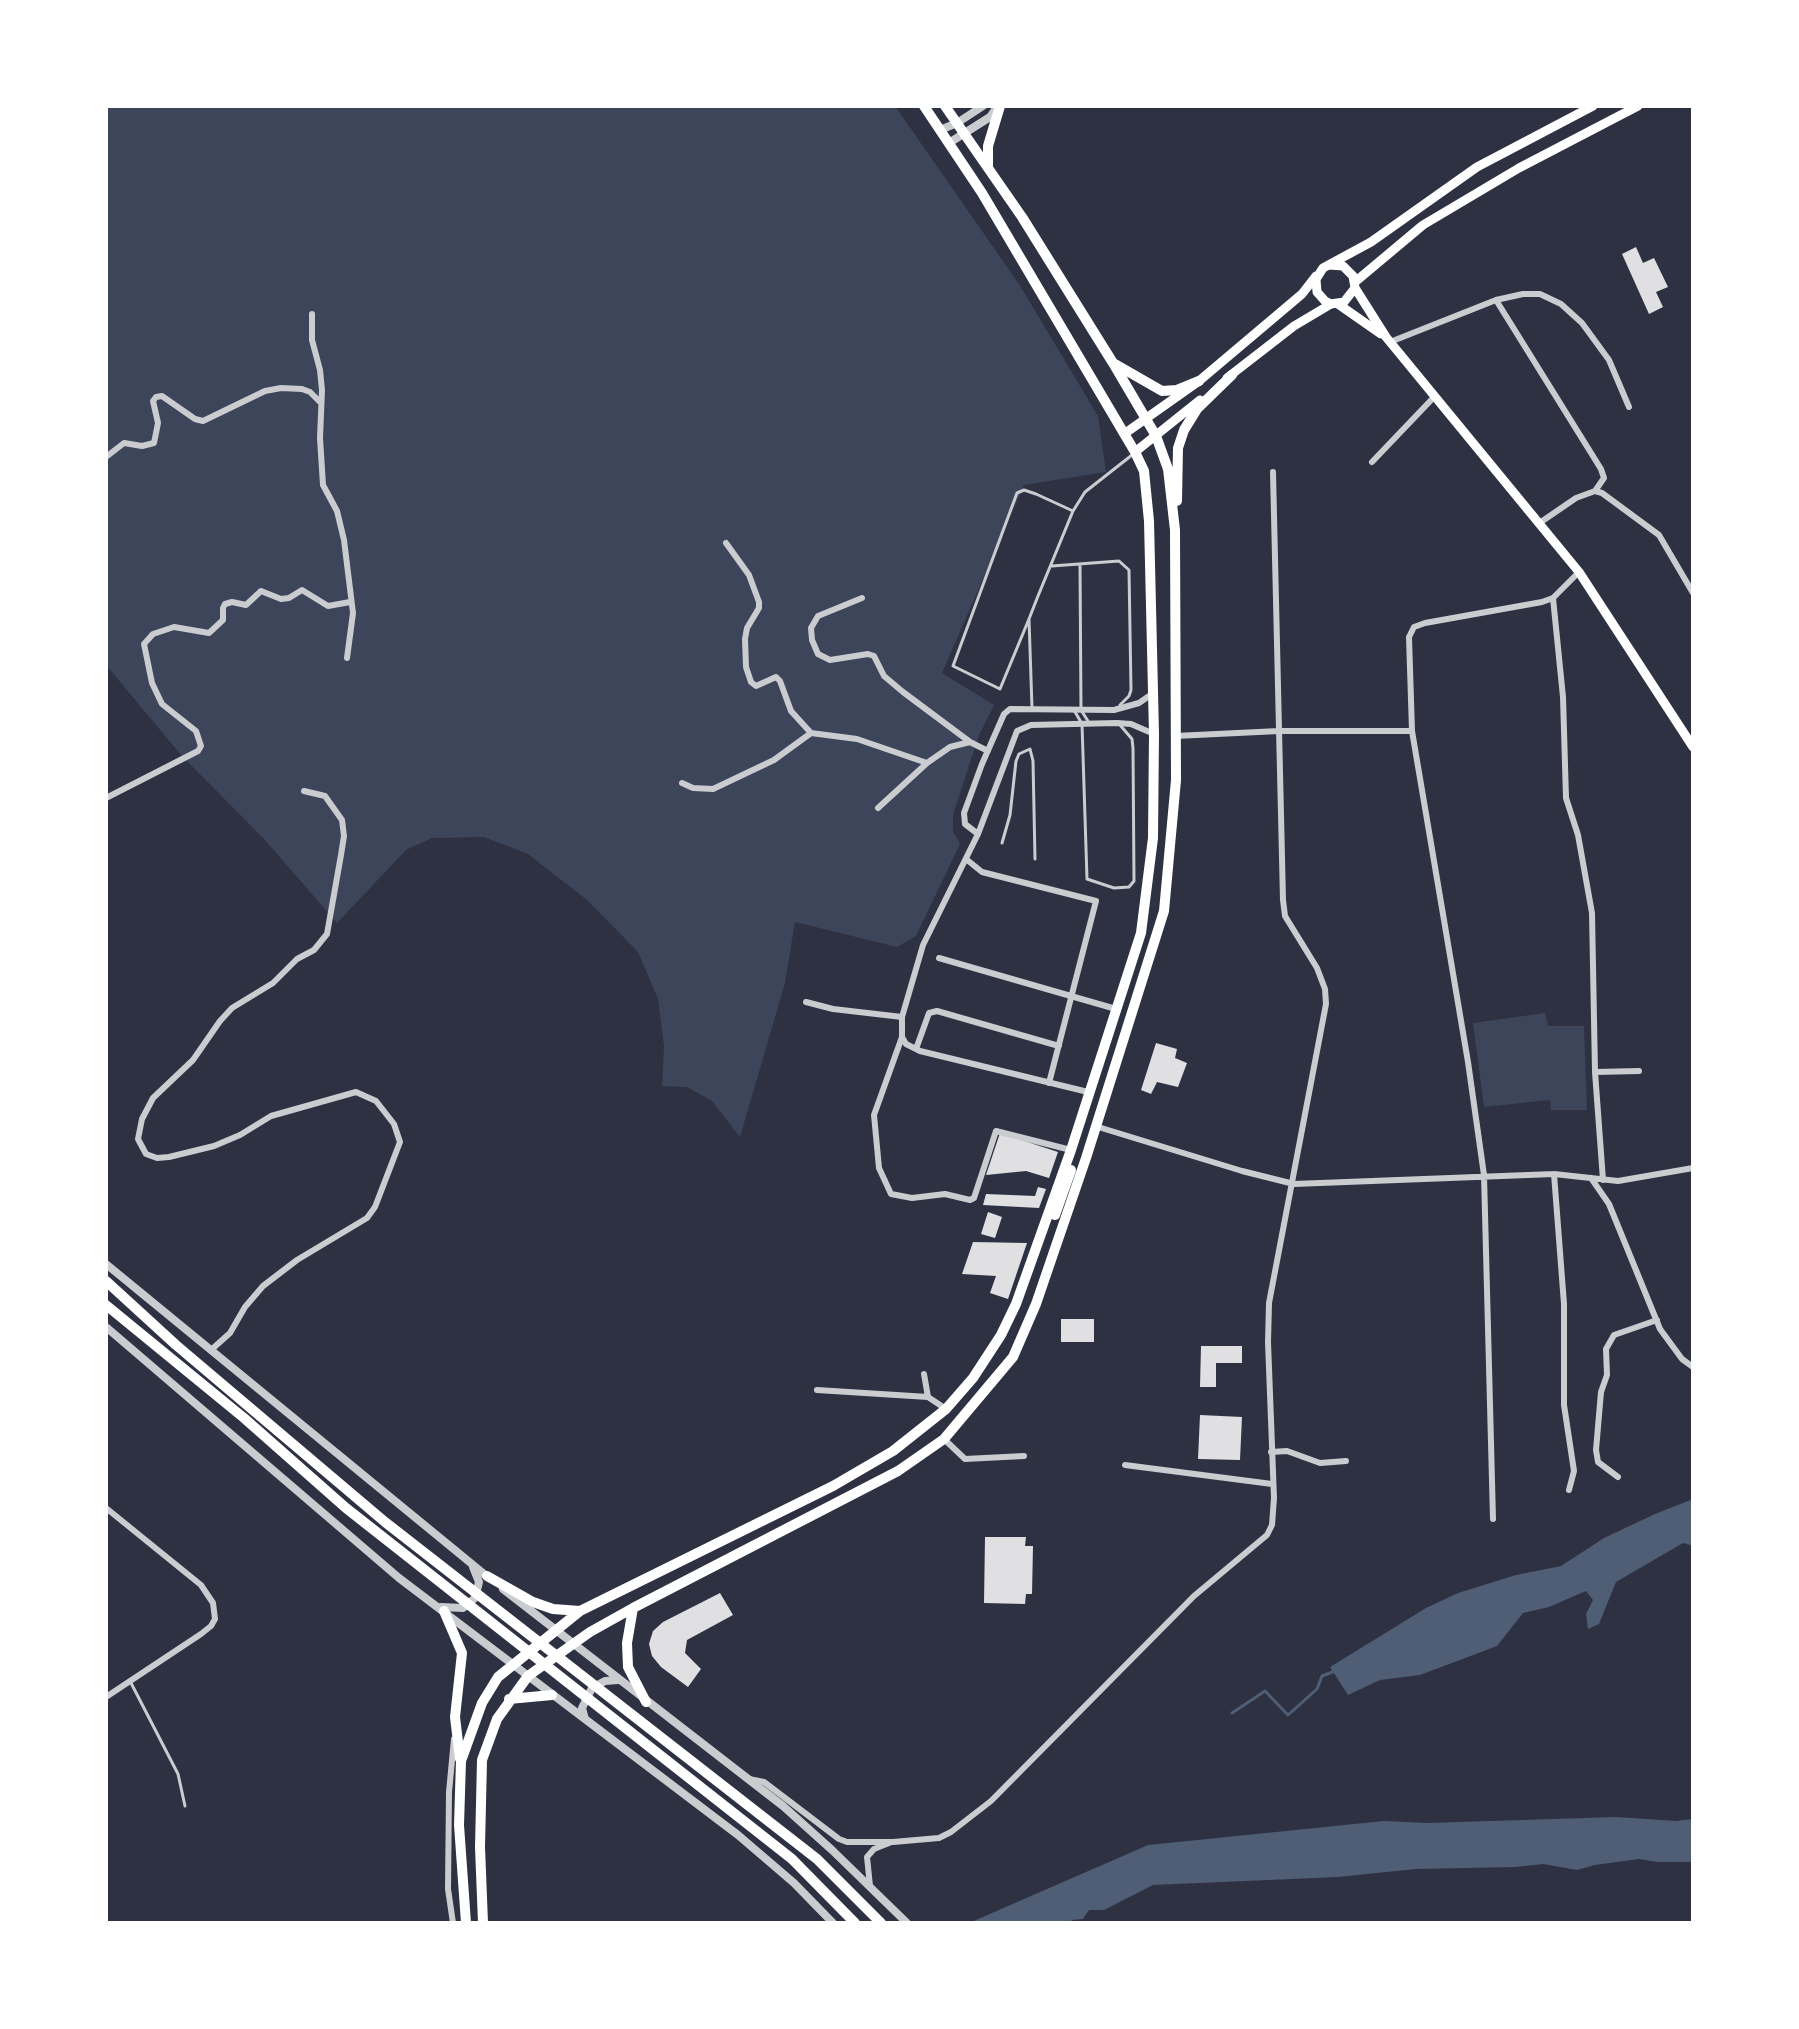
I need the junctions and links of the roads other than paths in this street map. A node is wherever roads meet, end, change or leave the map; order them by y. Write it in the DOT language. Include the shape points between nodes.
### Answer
graph roads {
  1 [pos="924,106"];
  2 [pos="945,106"];
  3 [pos="983,106"];
  4 [pos="999,106"];
  5 [pos="1593,106"];
  6 [pos="1638,106"];
  7 [pos="957,123"];
  8 [pos="940,130"];
  9 [pos="965,135"];
  10 [pos="949,143"];
  11 [pos="988,167"];
  12 [pos="1329,265"];
  13 [pos="1318,273"];
  14 [pos="1355,285"];
  15 [pos="1496,300"];
  16 [pos="1334,304"];
  17 [pos="312,314"];
  18 [pos="1388,340"];
  19 [pos="1113,363"];
  20 [pos="1232,375"];
  21 [pos="1199,381"];
  22 [pos="1435,396"];
  23 [pos="321,403"];
  24 [pos="1629,407"];
  25 [pos="1146,419"];
  26 [pos="1124,434"];
  27 [pos="1156,436"];
  28 [pos="1135,452"];
  29 [pos="106,457"];
  30 [pos="1372,462"];
  31 [pos="1273,472"];
  32 [pos="1595,491"];
  33 [pos="1073,511"];
  34 [pos="1174,522"];
  35 [pos="1538,524"];
  36 [pos="726,543"];
  37 [pos="1080,564"];
  38 [pos="1051,566"];
  39 [pos="1579,572"];
  40 [pos="1693,593"];
  41 [pos="862,598"];
  42 [pos="1553,598"];
  43 [pos="350,602"];
  44 [pos="1029,619"];
  45 [pos="347,658"];
  46 [pos="1153,693"];
  47 [pos="1032,708"];
  48 [pos="1077,710"];
  49 [pos="1114,710"];
  50 [pos="1117,723"];
  51 [pos="1086,724"];
  52 [pos="1279,731"];
  53 [pos="1412,731"];
  54 [pos="811,733"];
  55 [pos="1154,734"];
  56 [pos="1174,736"];
  57 [pos="970,742"];
  58 [pos="1693,747"];
  59 [pos="988,751"];
  60 [pos="927,763"];
  61 [pos="682,783"];
  62 [pos="304,791"];
  63 [pos="106,798"];
  64 [pos="878,808"];
  65 [pos="978,834"];
  66 [pos="1002,843"];
  67 [pos="966,859"];
  68 [pos="1035,859"];
  69 [pos="939,958"];
  70 [pos="1072,996"];
  71 [pos="806,1002"];
  72 [pos="1116,1009"];
  73 [pos="902,1017"];
  74 [pos="902,1037"];
  75 [pos="1059,1046"];
  76 [pos="916,1049"];
  77 [pos="1639,1071"];
  78 [pos="1595,1072"];
  79 [pos="1049,1083"];
  80 [pos="1088,1092"];
  81 [pos="1095,1126"];
  82 [pos="1071,1150"];
  83 [pos="1689,1169"];
  84 [pos="1554,1174"];
  85 [pos="1484,1175"];
  86 [pos="1591,1178"];
  87 [pos="1693,1179"];
  88 [pos="1603,1180"];
  89 [pos="1294,1184"];
  90 [pos="106,1264"];
  91 [pos="106,1281"];
  92 [pos="1024,1282"];
  93 [pos="106,1305"];
  94 [pos="1657,1320"];
  95 [pos="106,1327"];
  96 [pos="211,1350"];
  97 [pos="1693,1367"];
  98 [pos="924,1374"];
  99 [pos="817,1390"];
  100 [pos="928,1397"];
  101 [pos="946,1409"];
  102 [pos="944,1439"];
  103 [pos="1271,1452"];
  104 [pos="1024,1456"];
  105 [pos="1346,1461"];
  106 [pos="1125,1465"];
  107 [pos="1618,1477"];
  108 [pos="1272,1484"];
  109 [pos="1569,1490"];
  110 [pos="106,1508"];
  111 [pos="773,1515"];
  112 [pos="1493,1519"];
  113 [pos="782,1530"];
  114 [pos="470,1563"];
  115 [pos="487,1576"];
  116 [pos="633,1608"];
  117 [pos="441,1609"];
  118 [pos="580,1611"];
  119 [pos="555,1630"];
  120 [pos="573,1644"];
  121 [pos="512,1664"];
  122 [pos="528,1676"];
  123 [pos="618,1680"];
  124 [pos="130,1681"];
  125 [pos="552,1695"];
  126 [pos="106,1697"];
  127 [pos="509,1699"];
  128 [pos="646,1702"];
  129 [pos="455,1717"];
  130 [pos="585,1720"];
  131 [pos="461,1761"];
  132 [pos="749,1779"];
  133 [pos="451,1782"];
  134 [pos="185,1806"];
  135 [pos="893,1842"];
  136 [pos="870,1886"];
  137 [pos="453,1923"];
  138 [pos="466,1923"];
  139 [pos="483,1923"];
  140 [pos="833,1923"];
  141 [pos="855,1923"];
  142 [pos="881,1923"];
  143 [pos="907,1923"];
  1 -- 8 [label="main road"];
  2 -- 7 [label="main road"];
  3 -- 7 [label="street"];
  4 -- 9 [label="street"];
  4 -- 11 [label="main road"];
  5 -- 12 [label="main road" via="1477,167 1371,242"];
  6 -- 14 [label="main road" via="1423,225"];
  7 -- 8 [label="street"];
  7 -- 9 [label="main road"];
  8 -- 10 [label="main road"];
  9 -- 10 [label="street"];
  9 -- 11 [label="main road"];
  10 -- 26 [label="main road"];
  11 -- 19 [label="main road"];
  12 -- 13 [label="main road"];
  12 -- 14 [label="main road" via="1349,269"];
  13 -- 16 [label="main road" via="1317,292"];
  13 -- 21 [label="main road" via="1302,294"];
  14 -- 16 [label="main road" via="1349,299"];
  14 -- 18 [label="main road"];
  15 -- 18 [label="street"];
  15 -- 24 [label="street" via="1540,294 1571,312 1609,360"];
  15 -- 32 [label="street" via="1601,469 1604,478"];
  16 -- 18 [label="main road"];
  16 -- 20 [label="main road" via="1304,319"];
  17 -- 23 [label="street"];
  18 -- 22 [label="main road"];
  19 -- 21 [label="main road" via="1162,391"];
  19 -- 25 [label="main road"];
  20 -- 27 [label="main road"];
  20 -- 34 [label="main road" via="1197,409 1184,430 1178,448"];
  21 -- 25 [label="main road"];
  22 -- 30 [label="street"];
  22 -- 35 [label="main road"];
  23 -- 29 [label="street" via="310,392 281,388 203,421 156,397 154,443 124,443"];
  23 -- 43 [label="street" via="323,485 344,540"];
  25 -- 26 [label="main road"];
  25 -- 27 [label="main road"];
  26 -- 28 [label="main road"];
  27 -- 28 [label="main road"];
  27 -- 34 [label="main road" via="1168,469"];
  28 -- 33 [label="lane" via="1085,492"];
  28 -- 46 [label="main road" via="1147,485"];
  31 -- 52 [label="street"];
  32 -- 35 [label="street"];
  32 -- 40 [label="street" via="1659,535"];
  33 -- 38 [label="lane"];
  33 -- 44 [label="lane" via="1024,490 1017,493 953,666 1000,689"];
  34 -- 56 [label="main road"];
  35 -- 39 [label="main road"];
  36 -- 54 [label="street" via="746,568 757,594 759,608 745,639 751,682 756,686 771,678 780,681 791,711"];
  37 -- 38 [label="lane"];
  37 -- 48 [label="lane"];
  37 -- 49 [label="lane" via="1119,561 1129,570 1131,690"];
  38 -- 44 [label="lane"];
  39 -- 42 [label="street"];
  39 -- 58 [label="main road"];
  41 -- 57 [label="street" via="818,616 811,628 818,654 830,660 874,656 884,676"];
  42 -- 53 [label="street" via="1414,627 1409,637"];
  42 -- 78 [label="street" via="1566,798 1592,913"];
  43 -- 45 [label="street" via="353,621"];
  43 -- 63 [label="street" via="328,606 302,590 281,599 261,591 246,605 225,604 223,620 209,633 174,627 153,634 144,644 152,683 162,704 196,731 201,746"];
  44 -- 47 [label="lane"];
  46 -- 49 [label="street"];
  46 -- 55 [label="main road"];
  47 -- 48 [label="street"];
  47 -- 59 [label="street" via="1004,714"];
  48 -- 49 [label="street"];
  48 -- 51 [label="lane"];
  48 -- 51 [label="lane"];
  50 -- 51 [label="street"];
  50 -- 51 [label="lane" via="1132,739 1133,748 1134,881 1129,887 1114,888 1087,879"];
  50 -- 55 [label="street"];
  51 -- 65 [label="street" via="1031,725 1017,731"];
  52 -- 53 [label="street"];
  52 -- 56 [label="street"];
  52 -- 89 [label="street" via="1285,916 1317,968 1326,1004"];
  53 -- 85 [label="street"];
  54 -- 60 [label="street" via="857,739"];
  54 -- 61 [label="street" via="774,760 713,789"];
  55 -- 72 [label="main road" via="1147,896 1141,933"];
  56 -- 81 [label="main road" via="1173,834 1164,911"];
  57 -- 59 [label="street"];
  57 -- 60 [label="street" via="950,747"];
  59 -- 65 [label="street" via="964,819"];
  60 -- 64 [label="street"];
  62 -- 96 [label="street" via="325,796 342,820 344,836 327,934 314,950 220,1021 193,1060 153,1098 138,1139 146,1154 169,1157 214,1146 271,1116 356,1092 376,1101 400,1142 367,1218 263,1286 230,1333"];
  65 -- 67 [label="street"];
  66 -- 68 [label="lane" via="1016,761 1030,749"];
  67 -- 70 [label="street" via="982,872 1096,901"];
  67 -- 73 [label="street" via="923,945"];
  69 -- 70 [label="street"];
  70 -- 72 [label="street"];
  70 -- 75 [label="street"];
  71 -- 73 [label="street"];
  72 -- 80 [label="main road"];
  73 -- 74 [label="street"];
  74 -- 76 [label="street"];
  74 -- 82 [label="street" via="874,1115 879,1168 891,1194 974,1198 996,1131"];
  75 -- 76 [label="street" via="937,1011 929,1013"];
  75 -- 79 [label="street"];
  76 -- 79 [label="street"];
  77 -- 78 [label="street"];
  78 -- 88 [label="street"];
  79 -- 80 [label="street"];
  80 -- 82 [label="main road"];
  81 -- 89 [label="street"];
  81 -- 92 [label="main road" via="1083,1130 1037,1266"];
  81 -- 102 [label="main road" via="1013,1357"];
  82 -- 92 [label="main road"];
  83 -- 87 [label="street"];
  83 -- 88 [label="street"];
  84 -- 85 [label="street"];
  84 -- 86 [label="street"];
  84 -- 109 [label="street" via="1564,1304 1564,1405 1574,1471"];
  85 -- 89 [label="street"];
  85 -- 112 [label="street"];
  86 -- 88 [label="street"];
  86 -- 94 [label="street" via="1609,1204"];
  89 -- 103 [label="street" via="1268,1316"];
  90 -- 96 [label="street"];
  91 -- 142 [label="main road" via="385,1522 817,1859"];
  92 -- 101 [label="main road" via="994,1346"];
  93 -- 141 [label="main road" via="376,1531 792,1859"];
  94 -- 97 [label="street" via="1673,1349"];
  94 -- 107 [label="street" via="1614,1335 1606,1349 1596,1450 1598,1462"];
  95 -- 117 [label="street"];
  96 -- 114 [label="street"];
  98 -- 100 [label="street"];
  99 -- 100 [label="street"];
  100 -- 101 [label="street"];
  101 -- 111 [label="main road" via="893,1451"];
  102 -- 104 [label="street" via="965,1459"];
  102 -- 113 [label="main road" via="898,1471"];
  103 -- 105 [label="street" via="1287,1451 1320,1463"];
  103 -- 108 [label="street"];
  106 -- 108 [label="street"];
  108 -- 135 [label="street" via="1274,1518 1267,1535 1194,1596 991,1801 939,1838"];
  110 -- 124 [label="street" via="201,1585 213,1603 211,1626"];
  111 -- 113 [label="main road"];
  111 -- 118 [label="main road"];
  113 -- 116 [label="main road"];
  114 -- 115 [label="street"];
  114 -- 117 [label="street" via="479,1582 475,1598 463,1608"];
  115 -- 118 [label="main road" via="543,1605"];
  115 -- 119 [label="street"];
  116 -- 120 [label="main road"];
  116 -- 128 [label="main road" via="628,1667"];
  117 -- 121 [label="street"];
  117 -- 129 [label="main road" via="462,1653"];
  118 -- 119 [label="main road"];
  119 -- 120 [label="street"];
  119 -- 121 [label="main road"];
  120 -- 122 [label="main road"];
  120 -- 123 [label="street"];
  121 -- 122 [label="street"];
  121 -- 131 [label="main road" via="482,1703"];
  122 -- 125 [label="street"];
  122 -- 127 [label="main road"];
  123 -- 128 [label="street"];
  123 -- 130 [label="street" via="592,1688 582,1708"];
  124 -- 126 [label="street"];
  124 -- 134 [label="lane" via="178,1774"];
  125 -- 127 [label="main road"];
  125 -- 130 [label="street"];
  127 -- 139 [label="main road" via="482,1760"];
  128 -- 132 [label="street"];
  129 -- 131 [label="main road"];
  129 -- 133 [label="street"];
  130 -- 140 [label="street" via="748,1843"];
  131 -- 133 [label="street"];
  131 -- 138 [label="main road"];
  132 -- 135 [label="street" via="764,1782 839,1839"];
  132 -- 136 [label="street"];
  133 -- 137 [label="street" via="448,1889"];
  135 -- 136 [label="street" via="867,1857"];
  136 -- 143 [label="street"];
}
